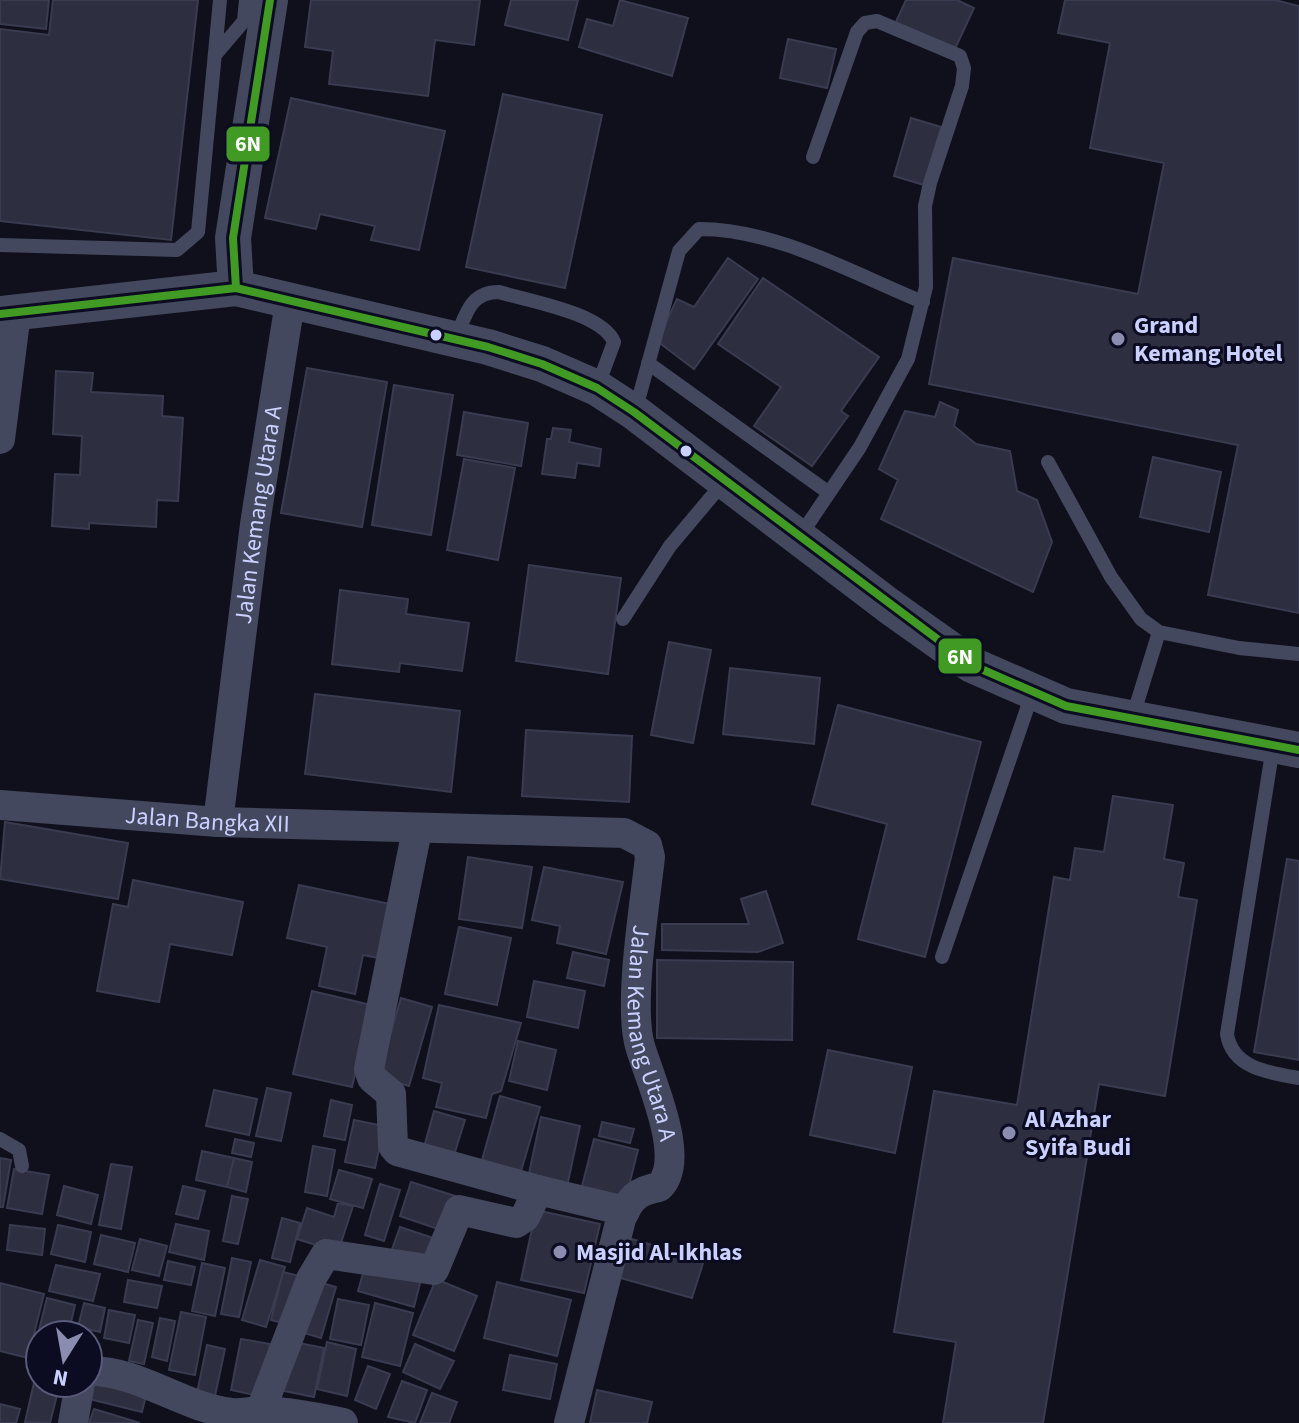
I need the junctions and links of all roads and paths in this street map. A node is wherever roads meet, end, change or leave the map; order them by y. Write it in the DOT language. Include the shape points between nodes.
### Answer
graph roads {
  1 [pos="220,0"];
  2 [pos="246,0"];
  3 [pos="270,0"];
  4 [pos="215,55"];
  5 [pos="813,157"];
  6 [pos="0,245"];
  7 [pos="236,288"];
  8 [pos="290,302"];
  9 [pos="923,302"];
  10 [pos="8,313"];
  11 [pos="455,339"];
  12 [pos="648,363"];
  13 [pos="597,388"];
  14 [pos="634,412"];
  15 [pos="0,439"];
  16 [pos="1048,462"];
  17 [pos="724,483"];
  18 [pos="829,493"];
  19 [pos="800,536"];
  20 [pos="623,619"];
  21 [pos="1159,632"];
  22 [pos="1299,654"];
  23 [pos="1032,694"];
  24 [pos="1132,719"];
  25 [pos="1286,748"];
  26 [pos="0,805"];
  27 [pos="218,822"];
  28 [pos="417,830"];
  29 [pos="942,957"];
  30 [pos="1299,1078"];
  31 [pos="0,1139"];
  32 [pos="22,1166"];
  33 [pos="538,1190"];
  34 [pos="625,1211"];
  35 [pos="104,1371"];
  36 [pos="77,1399"];
  37 [pos="257,1417"];
  38 [pos="73,1423"];
  39 [pos="343,1423"];
  40 [pos="569,1423"];
  1 -- 4 [label="lane"];
  2 -- 4 [label="lane" via="244,21"];
  3 -- 7 [label="street" via="233,238"];
  4 -- 6 [label="lane" via="198,232 177,250"];
  5 -- 9 [label="lane" via="857,32 865,23 877,21 960,56 962,86 925,206"];
  7 -- 8 [label="street"];
  7 -- 10 [label="street"];
  8 -- 11 [label="street"];
  8 -- 27 [label="street, Jalan Kemang Utara A" via="253,538"];
  9 -- 12 [label="lane" via="783,245 732,229 699,229 679,251"];
  9 -- 18 [label="lane" via="897,383"];
  10 -- 15 [label="street"];
  11 -- 13 [label="street" via="542,364"];
  11 -- 13 [label="lane" via="473,300 484,292 594,320 614,342"];
  12 -- 14 [label="lane"];
  12 -- 18 [label="lane"];
  13 -- 14 [label="street"];
  14 -- 17 [label="street"];
  16 -- 21 [label="lane" via="1111,577 1141,619"];
  17 -- 19 [label="street"];
  17 -- 20 [label="lane" via="670,546"];
  18 -- 19 [label="lane"];
  19 -- 23 [label="street" via="972,665"];
  21 -- 22 [label="lane"];
  21 -- 24 [label="lane"];
  23 -- 24 [label="street"];
  23 -- 29 [label="lane"];
  24 -- 25 [label="street"];
  25 -- 30 [label="lane" via="1227,1034 1229,1048 1240,1061"];
  26 -- 27 [label="street, Jalan Bangka XII"];
  27 -- 28 [label="street, Jalan Bangka XII"];
  28 -- 33 [label="street" via="369,1069 392,1097 393,1146"];
  28 -- 34 [label="street, Jalan Kemang Utara A" via="624,833 647,845 638,1032 668,1138 667,1176 659,1187 633,1196"];
  31 -- 32 [label="lane" via="19,1150"];
  33 -- 34 [label="street"];
  33 -- 37 [label="street" via="525,1217 516,1223 459,1210 434,1270 326,1254 311,1279"];
  34 -- 40 [label="street"];
  35 -- 37 [label="street" via="210,1408"];
  36 -- 38 [label="street"];
  37 -- 39 [label="street" via="299,1413"];
}
